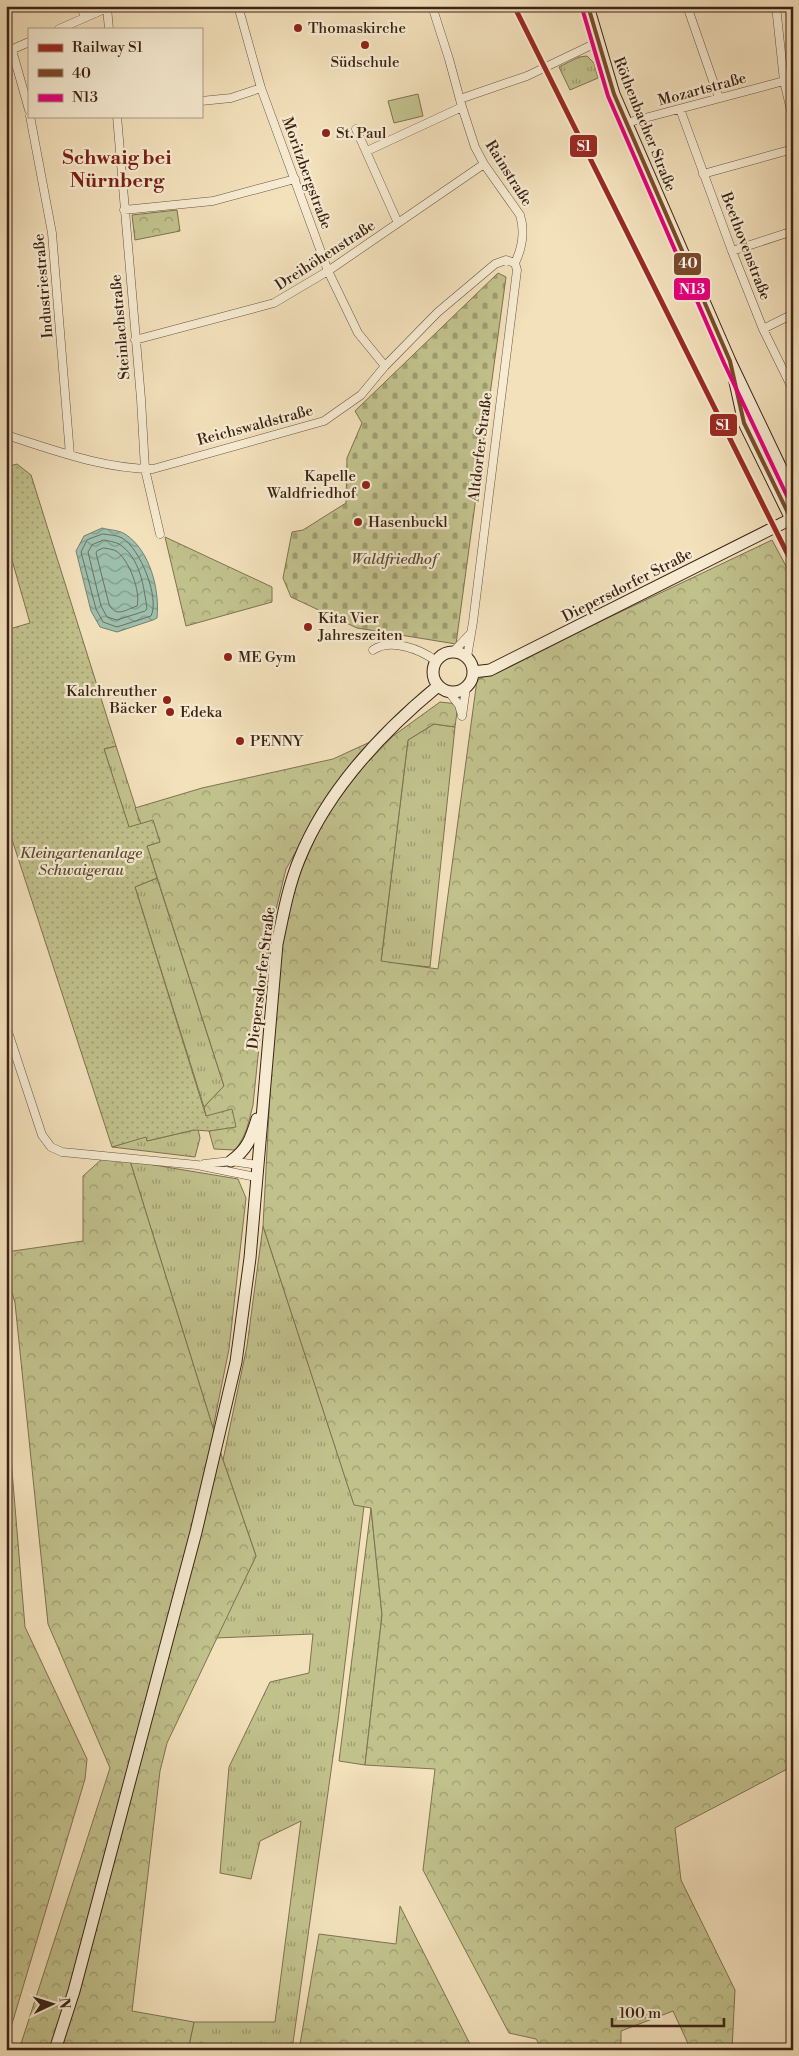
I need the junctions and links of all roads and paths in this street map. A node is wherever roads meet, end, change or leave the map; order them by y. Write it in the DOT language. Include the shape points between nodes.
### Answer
graph roads {
  1 [pos="82,6"];
  2 [pos="117,6"];
  3 [pos="238,6"];
  4 [pos="432,6"];
  5 [pos="588,6"];
  6 [pos="687,6"];
  7 [pos="776,6"];
  8 [pos="107,8"];
  9 [pos="84,18"];
  10 [pos="61,28"];
  11 [pos="109,28"];
  12 [pos="28,42"];
  13 [pos="598,42"];
  14 [pos="9,51"];
  15 [pos="784,81"];
  16 [pos="261,88"];
  17 [pos="720,98"];
  18 [pos="202,101"];
  19 [pos="461,103"];
  20 [pos="28,107"];
  21 [pos="680,109"];
  22 [pos="30,118"];
  23 [pos="116,118"];
  24 [pos="793,119"];
  25 [pos="626,123"];
  26 [pos="356,129"];
  27 [pos="793,149"];
  28 [pos="367,151"];
  29 [pos="484,164"];
  30 [pos="703,174"];
  31 [pos="295,179"];
  32 [pos="124,210"];
  33 [pos="398,224"];
  34 [pos="793,231"];
  35 [pos="732,251"];
  36 [pos="515,263"];
  37 [pos="328,271"];
  38 [pos="793,314"];
  39 [pos="763,329"];
  40 [pos="135,340"];
  41 [pos="730,360"];
  42 [pos="385,366"];
  43 [pos="793,390"];
  44 [pos="6,435"];
  45 [pos="70,455"];
  46 [pos="145,469"];
  47 [pos="793,493"];
  48 [pos="792,520"];
  49 [pos="160,534"];
  50 [pos="470,634"];
  51 [pos="373,650"];
  52 [pos="453,652"];
  53 [pos="467,657"];
  54 [pos="436,661"];
  55 [pos="473,672"];
  56 [pos="466,688"];
  57 [pos="444,689"];
  58 [pos="6,1026"];
  59 [pos="263,1103"];
  60 [pos="230,1161"];
  61 [pos="197,1164"];
  62 [pos="258,1165"];
  63 [pos="256,1177"];
  64 [pos="55,2050"];
  1 -- 9 [label="street"];
  2 -- 8 [label="street"];
  3 -- 16 [label="street, Moritzbergstraße"];
  4 -- 19 [label="street, Rainstraße"];
  5 -- 13 [label="street, Röthenbacher Straße"];
  6 -- 17 [label="street"];
  7 -- 15 [label="street"];
  8 -- 9 [label="street"];
  8 -- 11 [label="street"];
  9 -- 10 [label="street"];
  12 -- 14 [label="street"];
  13 -- 19 [label="street"];
  13 -- 25 [label="street, Röthenbacher Straße"];
  14 -- 20 [label="street"];
  15 -- 17 [label="street, Mozartstraße"];
  15 -- 24 [label="street"];
  16 -- 18 [label="street" via="231,98"];
  16 -- 31 [label="street, Moritzbergstraße"];
  17 -- 21 [label="street, Mozartstraße"];
  19 -- 28 [label="street"];
  19 -- 29 [label="street, Rainstraße" via="470,134"];
  21 -- 25 [label="street, Mozartstraße"];
  21 -- 30 [label="street, Beethovenstraße"];
  22 -- 45 [label="street, Industriestraße" via="52,233"];
  23 -- 32 [label="street, Steinlachstraße"];
  25 -- 41 [label="street, Röthenbacher Straße"];
  26 -- 28 [label="street"];
  27 -- 30 [label="street"];
  28 -- 33 [label="street"];
  29 -- 33 [label="street, Dreihöhenstraße"];
  29 -- 36 [label="street, Rainstraße" via="520,215 523,238"];
  30 -- 35 [label="street, Beethovenstraße"];
  31 -- 32 [label="street" via="213,202"];
  31 -- 37 [label="street, Moritzbergstraße"];
  32 -- 40 [label="street, Steinlachstraße"];
  33 -- 37 [label="street, Dreihöhenstraße"];
  34 -- 35 [label="street"];
  35 -- 39 [label="street, Beethovenstraße"];
  36 -- 42 [label="street, Reichswaldstraße" via="506,260 495,264 438,312"];
  36 -- 50 [label="street, Altdorfer Straße" via="517,270"];
  37 -- 40 [label="street, Dreihöhenstraße" via="274,303"];
  37 -- 42 [label="street, Moritzbergstraße" via="358,333"];
  38 -- 39 [label="street"];
  39 -- 43 [label="street, Beethovenstraße"];
  40 -- 46 [label="street, Steinlachstraße"];
  41 -- 47 [label="street"];
  41 -- 48 [label="street" via="744,423"];
  42 -- 46 [label="street, Reichswaldstraße" via="361,395 324,421"];
  44 -- 45 [label="street, Reichswaldstraße"];
  45 -- 46 [label="street, Reichswaldstraße"];
  46 -- 49 [label="street, Steinlachstraße"];
  48 -- 55 [label="street, Diepersdorfer Straße" via="490,670"];
  50 -- 52 [label="street"];
  50 -- 53 [label="street, Altdorfer Straße"];
  51 -- 54 [label="street" via="390,645 412,648"];
  52 -- 53 [label="street"];
  52 -- 54 [label="street" via="440,656"];
  53 -- 55 [label="street"];
  54 -- 57 [label="street" via="432,674"];
  55 -- 56 [label="street"];
  56 -- 57 [label="street" via="455,692"];
  56 -- 57 [label="street" via="462,716 459,705"];
  57 -- 59 [label="street, Diepersdorfer Straße" via="408,711 343,783 322,813 298,860 277,944"];
  58 -- 61 [label="street" via="42,1135 51,1147 62,1152"];
  59 -- 60 [label="street" via="250,1141 243,1152"];
  59 -- 62 [label="street, Diepersdorfer Straße"];
  60 -- 61 [label="street"];
  60 -- 62 [label="street"];
  61 -- 63 [label="street"];
  62 -- 63 [label="street, Diepersdorfer Straße"];
  63 -- 64 [label="street, Diepersdorfer Straße" via="243,1320 215,1456 74,1991"];
}
